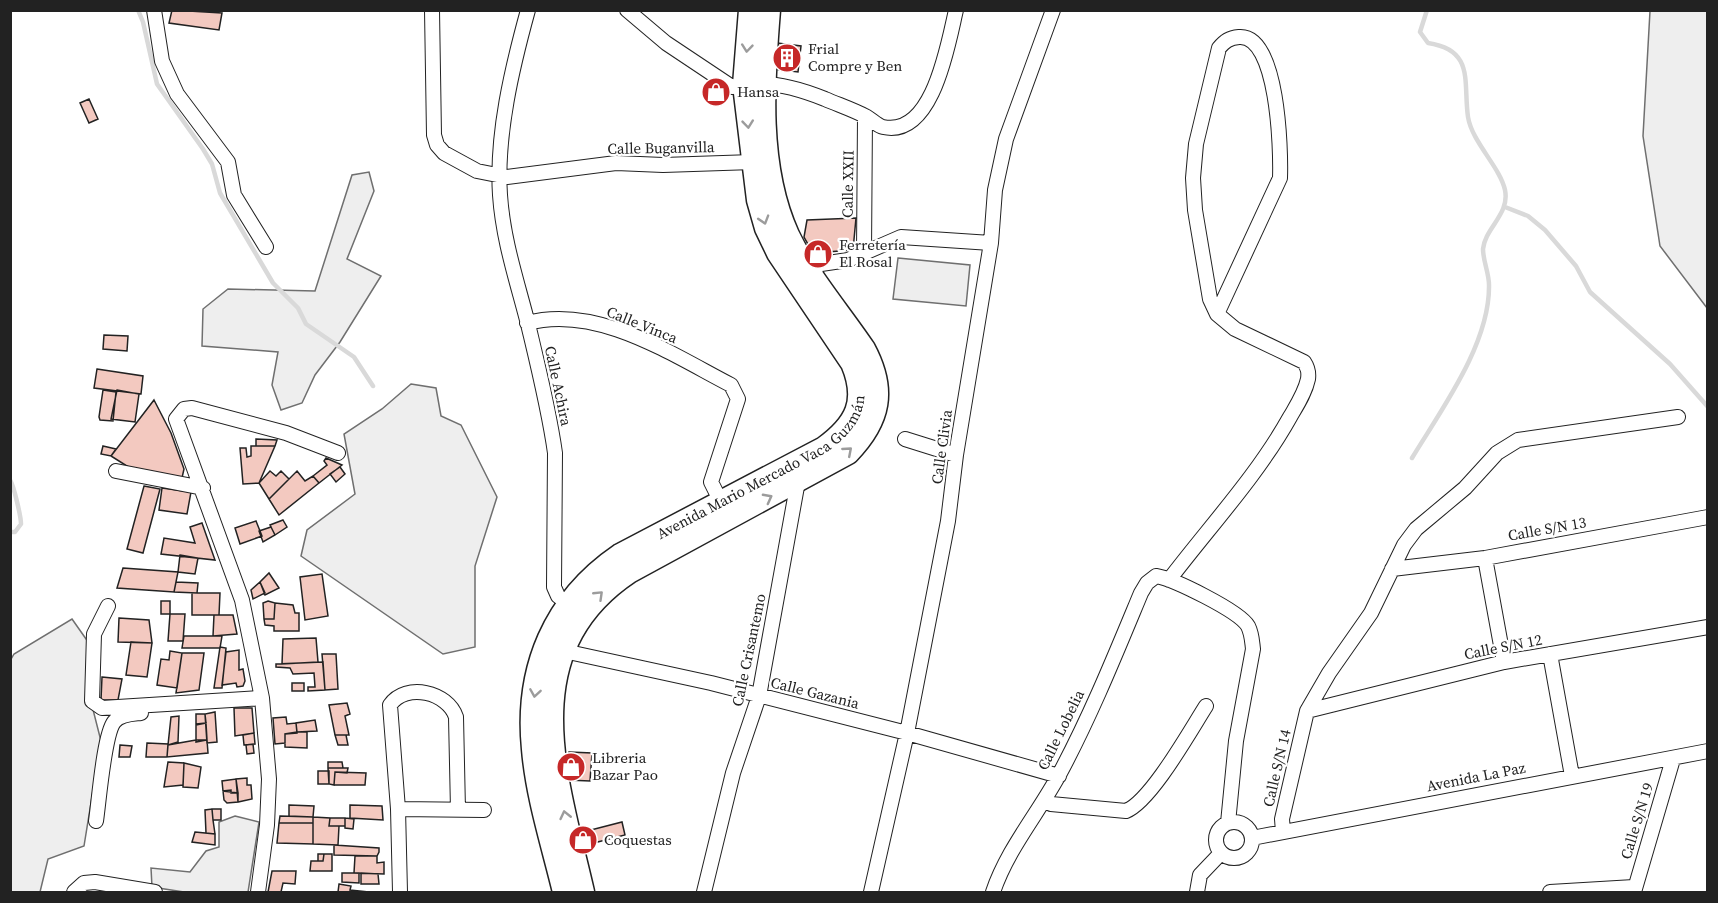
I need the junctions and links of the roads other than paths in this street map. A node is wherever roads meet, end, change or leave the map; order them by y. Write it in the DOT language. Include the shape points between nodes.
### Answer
graph roads {
  1 [pos="154,10"];
  2 [pos="432,10"];
  3 [pos="528,10"];
  4 [pos="627,10"];
  5 [pos="750,10"];
  6 [pos="769,10"];
  7 [pos="956,10"];
  8 [pos="1053,10"];
  9 [pos="754,85"];
  10 [pos="865,116"];
  11 [pos="761,162"];
  12 [pos="499,175"];
  13 [pos="991,243"];
  14 [pos="266,247"];
  15 [pos="864,252"];
  16 [pos="810,271"];
  17 [pos="1217,314"];
  18 [pos="527,323"];
  19 [pos="1678,417"];
  20 [pos="905,439"];
  21 [pos="338,453"];
  22 [pos="956,455"];
  23 [pos="116,471"];
  24 [pos="794,474"];
  25 [pos="202,488"];
  26 [pos="721,502"];
  27 [pos="1707,517"];
  28 [pos="1485,558"];
  29 [pos="1392,569"];
  30 [pos="1169,580"];
  31 [pos="567,603"];
  32 [pos="108,606"];
  33 [pos="1707,627"];
  34 [pos="559,640"];
  35 [pos="1550,654"];
  36 [pos="1504,662"];
  37 [pos="759,696"];
  38 [pos="262,698"];
  39 [pos="211,700"];
  40 [pos="1206,706"];
  41 [pos="1307,711"];
  42 [pos="907,733"];
  43 [pos="1707,751"];
  44 [pos="1673,759"];
  45 [pos="1059,776"];
  46 [pos="1572,776"];
  47 [pos="1044,800"];
  48 [pos="398,809"];
  49 [pos="458,810"];
  50 [pos="484,810"];
  51 [pos="96,821"];
  52 [pos="1228,823"];
  53 [pos="1283,832"];
  54 [pos="1252,838"];
  55 [pos="1221,852"];
  56 [pos="1634,890"];
  57 [pos="74,892"];
  58 [pos="155,892"];
  59 [pos="258,892"];
  60 [pos="400,892"];
  61 [pos="564,892"];
  62 [pos="583,892"];
  63 [pos="704,892"];
  64 [pos="871,892"];
  65 [pos="993,892"];
  66 [pos="1197,892"];
  67 [pos="1550,892"];
  1 -- 14 [label="street" via="162,61 177,94 228,162 234,195"];
  2 -- 12 [label="street, Calle Buganvilla" via="437,145 477,171"];
  3 -- 12 [label="street, Calle Achira" via="510,93"];
  4 -- 9 [label="street" via="666,43 732,87"];
  5 -- 9 [label="main road, Avenida Mario Mercado Vaca Guzmán, one-way"];
  6 -- 9 [label="main road, Avenida Mario Mercado Vaca Guzmán"];
  7 -- 10 [label="street" via="923,112 906,124 883,127"];
  8 -- 13 [label="street, Calle Clivia" via="1006,139 995,190"];
  9 -- 10 [label="street" via="774,84 806,92"];
  9 -- 11 [label="main road, Avenida Mario Mercado Vaca Guzmán"];
  10 -- 15 [label="street, Calle XXII"];
  11 -- 12 [label="street, Calle Buganvilla" via="616,163 528,176"];
  11 -- 16 [label="main road, Avenida Mario Mercado Vaca Guzmán" via="789,237"];
  11 -- 24 [label="main road, Avenida Mario Mercado Vaca Guzmán, one-way" via="758,200 778,253 840,342 859,378 859,403 848,429"];
  12 -- 18 [label="street, Calle Achira" via="511,268"];
  13 -- 15 [label="street" via="901,237"];
  13 -- 22 [label="street, Calle Clivia"];
  15 -- 16 [label="street"];
  24 -- 16 [label="main road, Avenida Mario Mercado Vaca Guzmán, one-way" via="841,458 867,431 877,398 874,368 864,349"];
  17 -- 17 [label="street" via="1280,178 1272,80 1263,53 1253,40 1245,37 1226,40 1219,48 1196,144 1195,210 1210,299"];
  17 -- 30 [label="street" via="1235,329 1304,362 1308,378 1280,435"];
  18 -- 26 [label="street, Calle Vinca" via="570,317 621,331 731,385 738,399 711,482"];
  18 -- 31 [label="street, Calle Achira" via="555,453 554,587"];
  19 -- 29 [label="street, Calle S/N 14" via="1518,440 1505,446 1465,488 1416,529"];
  20 -- 22 [label="street"];
  21 -- 25 [label="street" via="286,433 184,409 178,414 177,424"];
  22 -- 42 [label="street, Calle Clivia" via="948,521"];
  23 -- 25 [label="street"];
  24 -- 26 [label="main road, Avenida Mario Mercado Vaca Guzmán"];
  34 -- 24 [label="main road, Avenida Mario Mercado Vaca Guzmán, one-way" via="612,583"];
  24 -- 37 [label="street, Calle Crisantemo"];
  25 -- 38 [label="street" via="242,600"];
  26 -- 31 [label="main road, Avenida Mario Mercado Vaca Guzmán" via="620,555 582,585"];
  27 -- 28 [label="street, Calle S/N 13"];
  28 -- 29 [label="street, Calle S/N 13"];
  28 -- 36 [label="street"];
  29 -- 41 [label="street, Calle S/N 14" via="1371,613"];
  30 -- 45 [label="street, Calle Lobelia" via="1156,576 1141,593"];
  30 -- 52 [label="street" via="1233,613 1252,635"];
  31 -- 34 [label="main road, Avenida Mario Mercado Vaca Guzmán"];
  32 -- 39 [label="street" via="94,634 92,701 96,705 102,708"];
  33 -- 35 [label="street, Calle S/N 12"];
  34 -- 37 [label="street, Calle Gazania" via="573,653"];
  34 -- 61 [label="main road, Avenida Mario Mercado Vaca Guzmán, one-way" via="540,665 533,705 532,750"];
  62 -- 34 [label="main road, Avenida Mario Mercado Vaca Guzmán, one-way" via="551,745"];
  35 -- 36 [label="street, Calle S/N 12"];
  35 -- 46 [label="street"];
  36 -- 41 [label="street, Calle S/N 12"];
  37 -- 42 [label="street, Calle Gazania"];
  37 -- 63 [label="street, Calle Crisantemo" via="733,773"];
  38 -- 39 [label="street"];
  38 -- 59 [label="street" via="269,779"];
  39 -- 51 [label="street" via="181,709 123,715 114,722"];
  40 -- 47 [label="street" via="1134,808 1126,811 1051,804"];
  41 -- 53 [label="street, Calle S/N 14" via="1282,819"];
  42 -- 45 [label="street, Calle Gazania"];
  42 -- 64 [label="street, Calle Clivia"];
  43 -- 44 [label="street, Avenida La Paz"];
  44 -- 46 [label="street, Avenida La Paz"];
  44 -- 56 [label="street, Calle S/N 19"];
  45 -- 47 [label="street, Calle Lobelia"];
  46 -- 53 [label="street, Avenida La Paz"];
  47 -- 65 [label="street, Calle Lobelia" via="1002,865"];
  48 -- 49 [label="street"];
  48 -- 49 [label="street" via="390,705 401,695 432,693 453,707 456,717"];
  48 -- 60 [label="street"];
  49 -- 50 [label="street"];
  52 -- 54 [label="street" via="1244,825"];
  52 -- 55 [label="street" via="1217,834 1216,844"];
  53 -- 54 [label="street, Avenida La Paz"];
  54 -- 55 [label="street" via="1250,849 1242,856 1231,858"];
  55 -- 66 [label="street" via="1200,875"];
  56 -- 67 [label="street"];
  57 -- 58 [label="street" via="84,883 95,882"];
}
